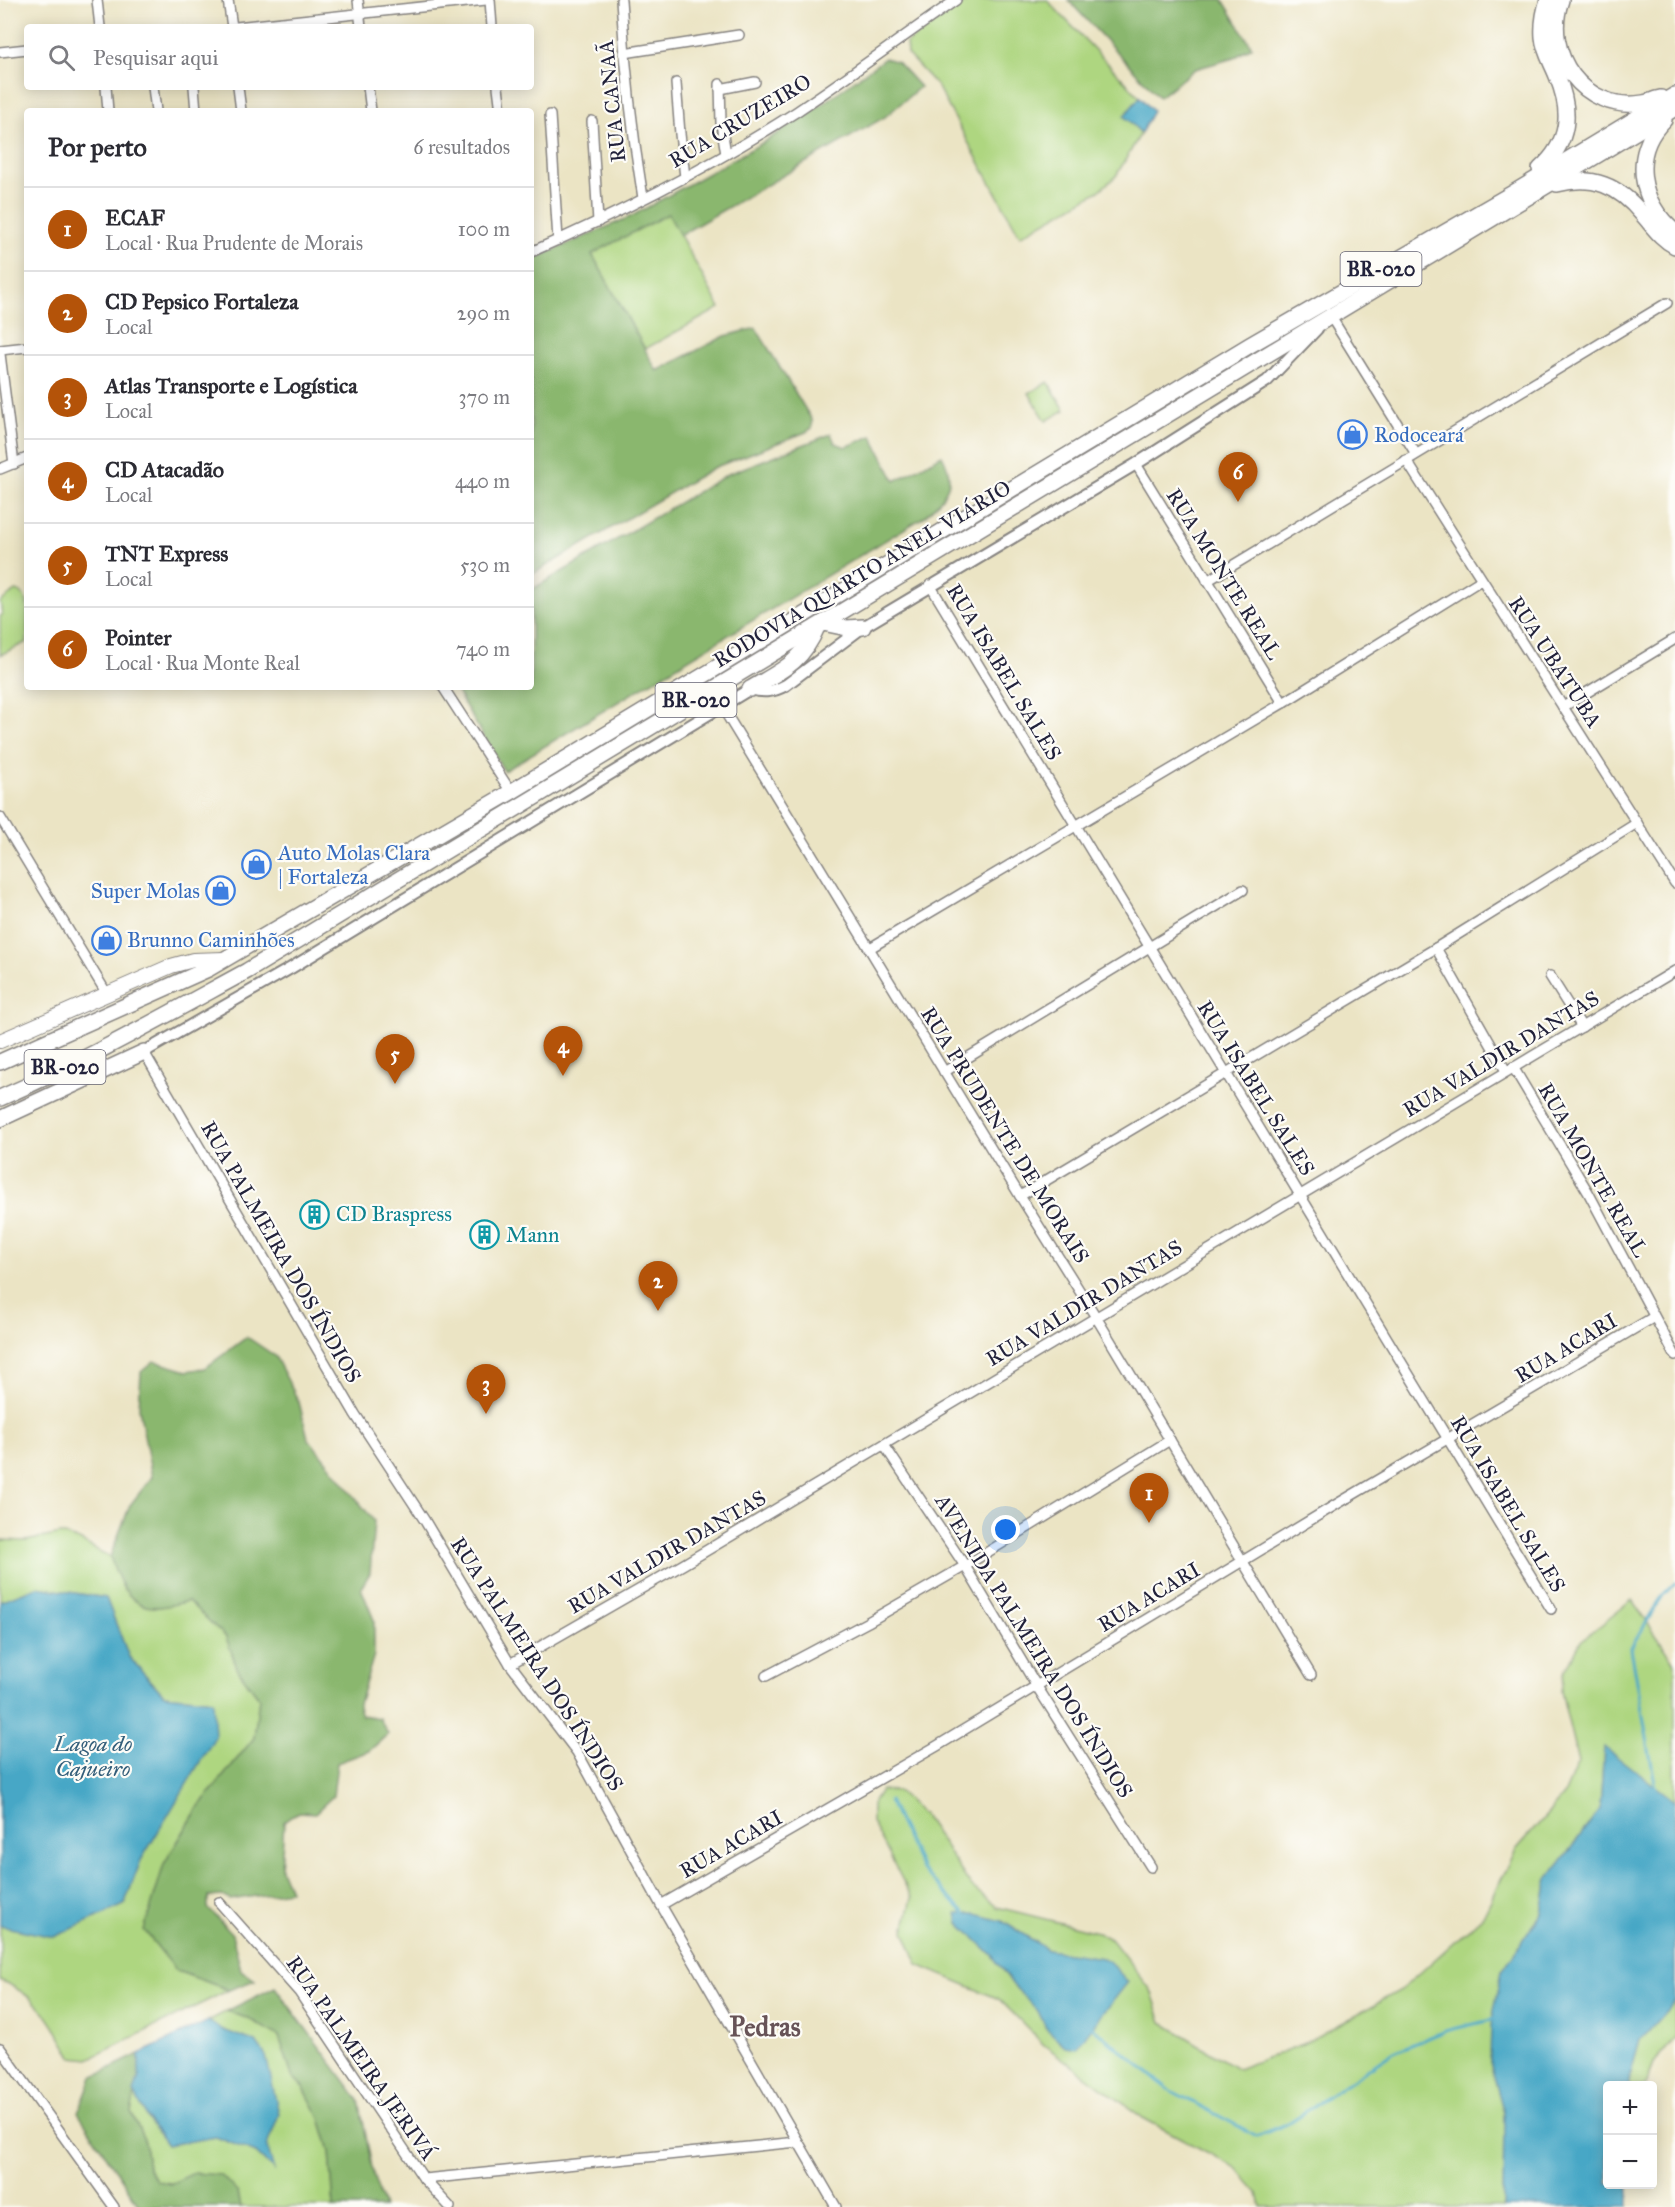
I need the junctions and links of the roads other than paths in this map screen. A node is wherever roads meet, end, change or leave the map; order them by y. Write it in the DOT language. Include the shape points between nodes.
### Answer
graph roads {
  1 [pos="97,0"];
  2 [pos="228,0"];
  3 [pos="358,0"];
  4 [pos="488,0"];
  5 [pos="621,0"];
  6 [pos="956,0"];
  7 [pos="1548,0"];
  8 [pos="1561,0"];
  9 [pos="359,13"];
  10 [pos="100,24"];
  11 [pos="233,24"];
  12 [pos="261,24"];
  13 [pos="361,24"];
  14 [pos="492,24"];
  15 [pos="739,35"];
  16 [pos="24,49"];
  17 [pos="0,52"];
  18 [pos="624,53"];
  19 [pos="676,82"];
  20 [pos="756,82"];
  21 [pos="106,90"];
  22 [pos="153,90"];
  23 [pos="194,90"];
  24 [pos="238,90"];
  25 [pos="368,90"];
  26 [pos="498,90"];
  27 [pos="1675,94"];
  28 [pos="108,108"];
  29 [pos="156,108"];
  30 [pos="196,108"];
  31 [pos="241,108"];
  32 [pos="371,108"];
  33 [pos="501,108"];
  34 [pos="1675,108"];
  35 [pos="550,115"];
  36 [pos="592,121"];
  37 [pos="726,154"];
  38 [pos="685,177"];
  39 [pos="643,198"];
  40 [pos="1516,198"];
  41 [pos="598,222"];
  42 [pos="1675,232"];
  43 [pos="558,240"];
  44 [pos="1675,246"];
  45 [pos="534,251"];
  46 [pos="1667,303"];
  47 [pos="1329,318"];
  48 [pos="24,348"];
  49 [pos="0,352"];
  50 [pos="1416,454"];
  51 [pos="24,459"];
  52 [pos="1406,460"];
  53 [pos="14,464"];
  54 [pos="1136,464"];
  55 [pos="0,469"];
  56 [pos="1481,580"];
  57 [pos="1207,581"];
  58 [pos="930,585"];
  59 [pos="820,625"];
  60 [pos="863,627"];
  61 [pos="1675,639"];
  62 [pos="445,690"];
  63 [pos="750,690"];
  64 [pos="1282,703"];
  65 [pos="722,706"];
  66 [pos="1563,707"];
  67 [pos="511,792"];
  68 [pos="0,817"];
  69 [pos="1637,823"];
  70 [pos="1076,824"];
  71 [pos="1675,883"];
  72 [pos="1243,890"];
  73 [pos="870,948"];
  74 [pos="1149,948"];
  75 [pos="1436,948"];
  76 [pos="224,959"];
  77 [pos="1675,971"];
  78 [pos="1550,976"];
  79 [pos="107,994"];
  80 [pos="116,1011"];
  81 [pos="1582,1027"];
  82 [pos="130,1034"];
  83 [pos="0,1041"];
  84 [pos="144,1052"];
  85 [pos="0,1062"];
  86 [pos="1510,1069"];
  87 [pos="944,1072"];
  88 [pos="1225,1072"];
  89 [pos="0,1098"];
  90 [pos="0,1119"];
  91 [pos="1301,1195"];
  92 [pos="1020,1196"];
  93 [pos="1096,1317"];
  94 [pos="1654,1317"];
  95 [pos="1675,1355"];
  96 [pos="1170,1440"];
  97 [pos="1448,1440"];
  98 [pos="884,1445"];
  99 [pos="1244,1561"];
  100 [pos="965,1566"];
  101 [pos="1551,1609"];
  102 [pos="510,1664"];
  103 [pos="1311,1675"];
  104 [pos="766,1676"];
  105 [pos="1036,1686"];
  106 [pos="1151,1867"];
  107 [pos="219,1902"];
  108 [pos="661,1905"];
  109 [pos="0,2048"];
  110 [pos="798,2142"];
  111 [pos="424,2179"];
  112 [pos="114,2207"];
  113 [pos="450,2207"];
  114 [pos="836,2207"];
  1 -- 10 [label="street"];
  2 -- 11 [label="street"];
  3 -- 9 [label="street"];
  4 -- 9 [label="street"];
  4 -- 14 [label="street"];
  5 -- 18 [label="street, RUA CANAÃ"];
  6 -- 37 [label="street, RUA CRUZEIRO" via="796,112"];
  7 -- 40 [label="highway" via="1542,22 1543,39 1564,93 1565,131 1551,159"];
  8 -- 27 [label="highway" via="1557,12 1558,48 1572,76 1587,89 1604,99 1623,103 1643,103"];
  9 -- 12 [label="street"];
  9 -- 13 [label="street"];
  15 -- 18 [label="street"];
  16 -- 17 [label="street"];
  18 -- 39 [label="street, RUA CANAÃ"];
  19 -- 38 [label="street"];
  20 -- 37 [label="street" via="720,87"];
  21 -- 28 [label="street"];
  22 -- 29 [label="street"];
  23 -- 30 [label="street"];
  24 -- 31 [label="street"];
  25 -- 32 [label="street"];
  26 -- 33 [label="street"];
  27 -- 40 [label="highway, RODOVIA QUARTO ANEL VIÁRIO / BR-020"];
  34 -- 40 [label="highway, RODOVIA QUARTO ANEL VIÁRIO / BR-020"];
  34 -- 42 [label="highway" via="1646,145 1642,167 1646,192 1655,211"];
  35 -- 43 [label="street"];
  36 -- 41 [label="street"];
  37 -- 38 [label="street, RUA CRUZEIRO"];
  38 -- 39 [label="street, RUA CRUZEIRO"];
  39 -- 41 [label="street, RUA CRUZEIRO"];
  40 -- 44 [label="highway" via="1575,179 1596,181 1628,198 1657,233"];
  40 -- 47 [label="highway, RODOVIA QUARTO ANEL VIÁRIO / BR-020"];
  40 -- 67 [label="highway, RODOVIA QUARTO ANEL VIÁRIO / BR-020" via="1250,345"];
  41 -- 43 [label="street, RUA CRUZEIRO"];
  43 -- 45 [label="street, RUA CRUZEIRO"];
  46 -- 50 [label="street"];
  47 -- 50 [label="street"];
  47 -- 54 [label="street" via="1272,377"];
  47 -- 59 [label="highway, RODOVIA QUARTO ANEL VIÁRIO / BR-020"];
  48 -- 49 [label="street"];
  49 -- 53 [label="street"];
  50 -- 52 [label="street"];
  51 -- 53 [label="street"];
  52 -- 56 [label="street, RUA UBATUBA"];
  52 -- 57 [label="street"];
  53 -- 55 [label="street"];
  54 -- 57 [label="street, RUA MONTE REAL"];
  54 -- 58 [label="street"];
  56 -- 64 [label="street"];
  56 -- 66 [label="street, RUA UBATUBA"];
  57 -- 64 [label="street, RUA MONTE REAL"];
  58 -- 60 [label="street"];
  58 -- 70 [label="street, RUA ISABEL SALES"];
  59 -- 60 [label="highway"];
  59 -- 63 [label="highway" via="797,660"];
  59 -- 82 [label="highway, RODOVIA QUARTO ANEL VIÁRIO / BR-020" via="247,971"];
  60 -- 63 [label="street" via="786,685 774,691"];
  61 -- 66 [label="street"];
  62 -- 67 [label="street"];
  63 -- 65 [label="street"];
  64 -- 70 [label="street"];
  65 -- 73 [label="street, RUA PRUDENTE DE MORAIS"];
  65 -- 84 [label="street" via="301,962"];
  66 -- 69 [label="street, RUA UBATUBA"];
  67 -- 76 [label="highway, RODOVIA QUARTO ANEL VIÁRIO / BR-020"];
  68 -- 79 [label="street"];
  69 -- 71 [label="street, RUA UBATUBA"];
  69 -- 75 [label="street"];
  70 -- 73 [label="street"];
  70 -- 74 [label="street, RUA ISABEL SALES"];
  72 -- 74 [label="street"];
  73 -- 87 [label="street, RUA PRUDENTE DE MORAIS"];
  74 -- 87 [label="street"];
  74 -- 88 [label="street, RUA ISABEL SALES"];
  75 -- 86 [label="street, RUA MONTE REAL"];
  75 -- 88 [label="street"];
  76 -- 79 [label="main road, BR-020" via="193,960 171,966"];
  76 -- 80 [label="highway, RODOVIA QUARTO ANEL VIÁRIO / BR-020"];
  77 -- 81 [label="street, RUA VALDIR DANTAS"];
  78 -- 81 [label="street"];
  79 -- 83 [label="main road, BR-020"];
  80 -- 82 [label="highway"];
  80 -- 85 [label="highway, RODOVIA QUARTO ANEL VIÁRIO / BR-020"];
  81 -- 86 [label="street, RUA VALDIR DANTAS"];
  82 -- 89 [label="highway, RODOVIA QUARTO ANEL VIÁRIO / BR-020"];
  84 -- 90 [label="highway"];
  84 -- 102 [label="street, RUA PALMEIRA DOS ÍNDIOS" via="355,1414 425,1521"];
  86 -- 91 [label="street, RUA VALDIR DANTAS"];
  86 -- 94 [label="street, RUA MONTE REAL" via="1588,1192"];
  87 -- 92 [label="street, RUA PRUDENTE DE MORAIS"];
  88 -- 91 [label="street, RUA ISABEL SALES"];
  88 -- 92 [label="street"];
  91 -- 93 [label="street, RUA VALDIR DANTAS"];
  91 -- 97 [label="street, RUA ISABEL SALES"];
  92 -- 93 [label="street, RUA PRUDENTE DE MORAIS"];
  93 -- 96 [label="street, RUA PRUDENTE DE MORAIS"];
  93 -- 98 [label="street, RUA VALDIR DANTAS"];
  94 -- 95 [label="street, RUA MONTE REAL"];
  94 -- 97 [label="street, RUA ACARI"];
  96 -- 99 [label="street, RUA PRUDENTE DE MORAIS"];
  96 -- 100 [label="street"];
  97 -- 99 [label="street, RUA ACARI"];
  97 -- 101 [label="street, RUA ISABEL SALES"];
  98 -- 100 [label="street, AVENIDA PALMEIRA DOS ÍNDIOS"];
  98 -- 102 [label="street, RUA VALDIR DANTAS"];
  99 -- 103 [label="street, RUA PRUDENTE DE MORAIS"];
  99 -- 105 [label="street, RUA ACARI"];
  100 -- 104 [label="street"];
  100 -- 105 [label="street, AVENIDA PALMEIRA DOS ÍNDIOS"];
  102 -- 108 [label="street, RUA PALMEIRA DOS ÍNDIOS" via="577,1752"];
  105 -- 106 [label="street, AVENIDA PALMEIRA DOS ÍNDIOS"];
  105 -- 108 [label="street, RUA ACARI"];
  107 -- 111 [label="street, RUA PALMEIRA JERIVÁ" via="299,1992"];
  108 -- 110 [label="street, RUA PALMEIRA DOS ÍNDIOS"];
  109 -- 112 [label="street"];
  110 -- 111 [label="street"];
  110 -- 114 [label="street, RUA PALMEIRA DOS ÍNDIOS"];
  111 -- 113 [label="street, RUA PALMEIRA JERIVÁ"];
}
